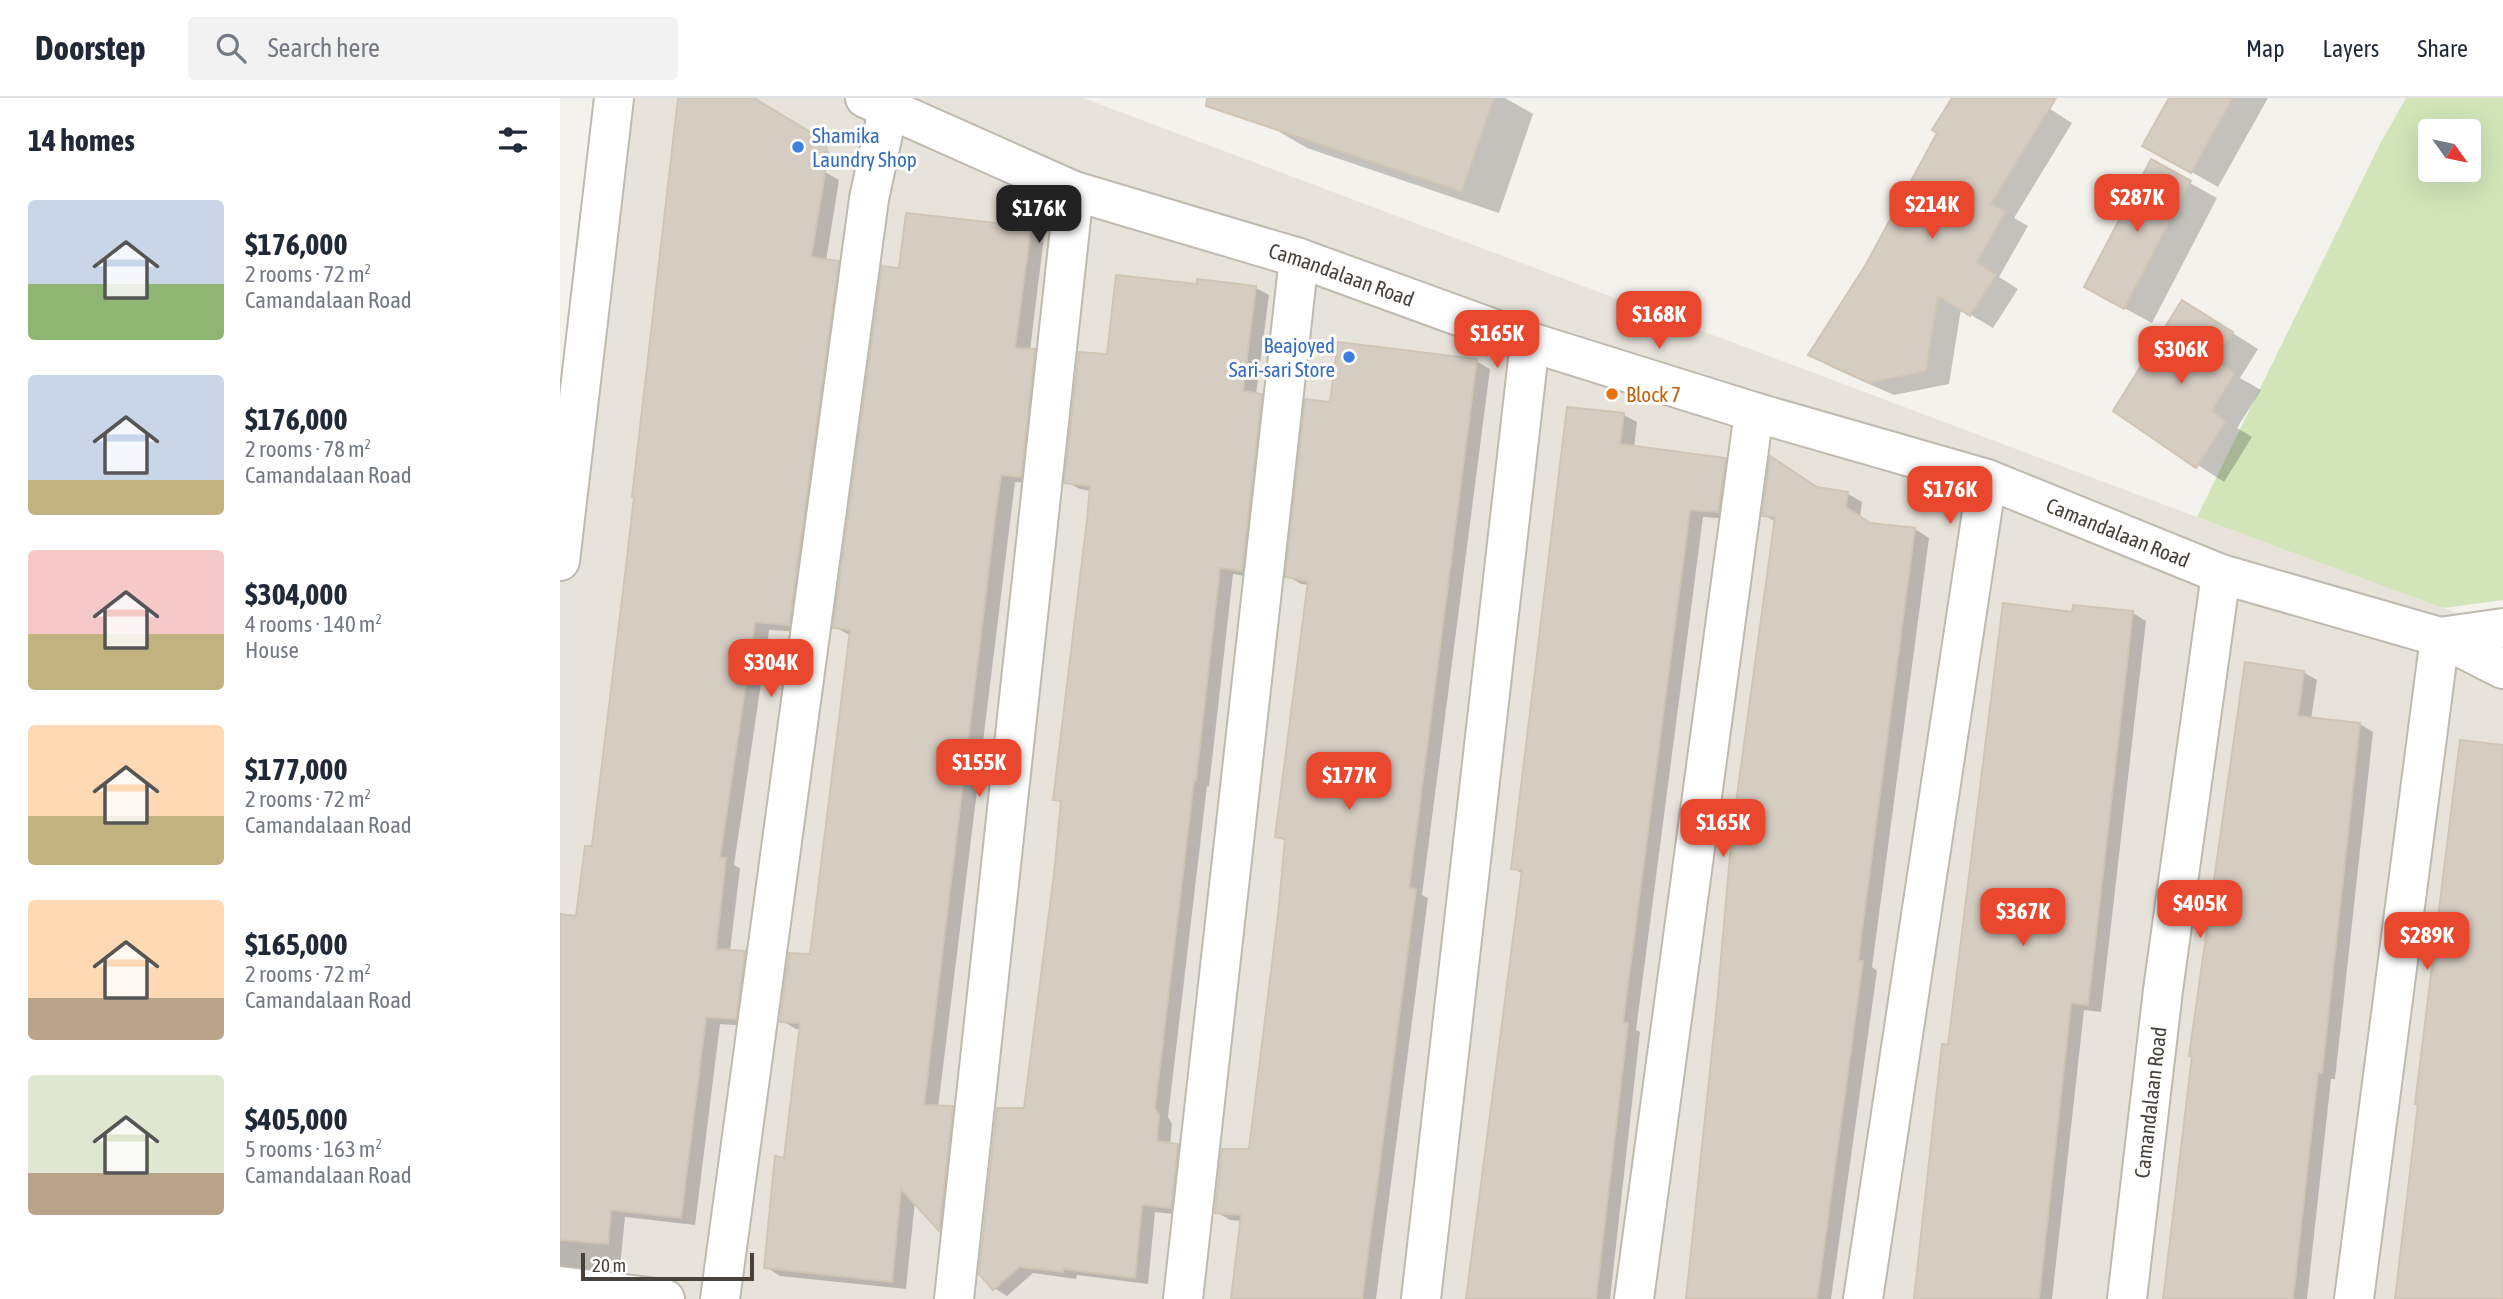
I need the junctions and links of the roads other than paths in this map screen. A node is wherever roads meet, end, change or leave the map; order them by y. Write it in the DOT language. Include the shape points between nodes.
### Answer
graph roads {
  1 [pos="614,98"];
  2 [pos="876,104"];
  3 [pos="1074,191"];
  4 [pos="1299,258"];
  5 [pos="1530,342"];
  6 [pos="1754,412"];
  7 [pos="1987,479"];
  8 [pos="560,561"];
  9 [pos="2221,574"];
  10 [pos="2503,628"];
  11 [pos="2440,637"];
  12 [pos="2503,669"];
  13 [pos="560,1286"];
  14 [pos="665,1299"];
  15 [pos="720,1299"];
  16 [pos="954,1299"];
  17 [pos="1183,1299"];
  18 [pos="1421,1299"];
  19 [pos="1634,1299"];
  20 [pos="1863,1299"];
  21 [pos="2127,1299"];
  22 [pos="2354,1299"];
  1 -- 8 [label="street"];
  2 -- 3 [label="street, Camandalaan Road"];
  2 -- 15 [label="street" via="869,199"];
  3 -- 4 [label="street, Camandalaan Road"];
  3 -- 16 [label="street"];
  4 -- 5 [label="street, Camandalaan Road"];
  4 -- 17 [label="street"];
  5 -- 6 [label="street, Camandalaan Road"];
  5 -- 18 [label="street"];
  6 -- 7 [label="street, Camandalaan Road"];
  6 -- 19 [label="street"];
  7 -- 9 [label="street, Camandalaan Road"];
  7 -- 20 [label="street"];
  9 -- 11 [label="street, Camandalaan Road"];
  9 -- 21 [label="street, Camandalaan Road" via="2163,990"];
  10 -- 11 [label="street"];
  11 -- 12 [label="street"];
  11 -- 22 [label="street"];
  13 -- 14 [label="street"];
}
